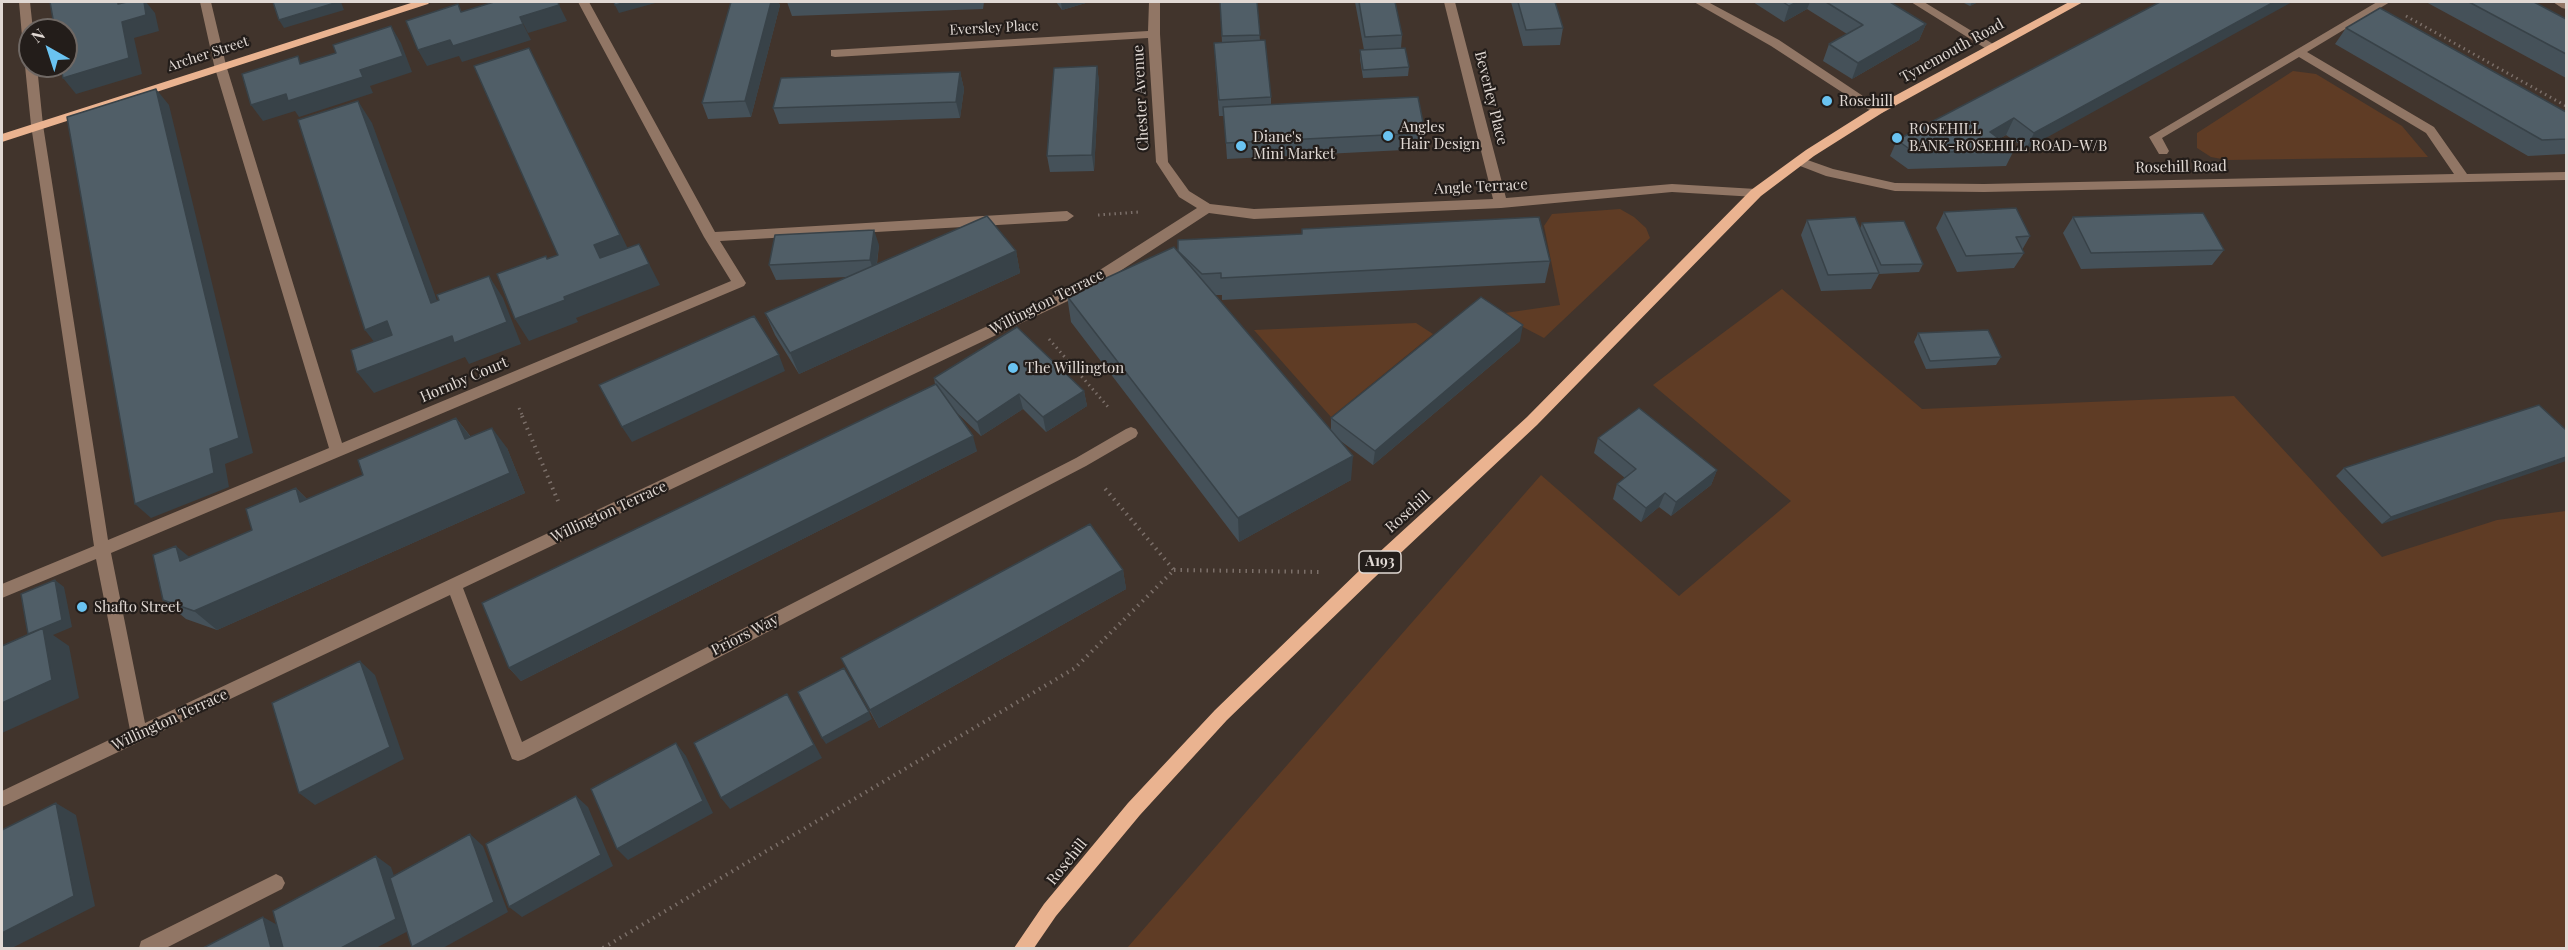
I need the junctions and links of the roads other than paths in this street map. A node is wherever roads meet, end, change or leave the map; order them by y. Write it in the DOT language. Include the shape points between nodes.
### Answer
graph roads {
  1 [pos="24,2"];
  2 [pos="205,2"];
  3 [pos="424,2"];
  4 [pos="583,2"];
  5 [pos="1155,2"];
  6 [pos="1450,2"];
  7 [pos="1700,2"];
  8 [pos="1917,2"];
  9 [pos="2077,2"];
  10 [pos="2382,2"];
  11 [pos="2559,2"];
  12 [pos="2566,6"];
  13 [pos="26,18"];
  14 [pos="1154,34"];
  15 [pos="1992,47"];
  16 [pos="835,52"];
  17 [pos="2298,52"];
  18 [pos="220,65"];
  19 [pos="32,78"];
  20 [pos="1878,110"];
  21 [pos="37,125"];
  22 [pos="2,138"];
  23 [pos="2163,151"];
  24 [pos="1799,161"];
  25 [pos="2566,176"];
  26 [pos="2463,178"];
  27 [pos="1756,193"];
  28 [pos="1501,203"];
  29 [pos="1207,208"];
  30 [pos="1068,216"];
  31 [pos="711,237"];
  32 [pos="1131,433"];
  33 [pos="337,451"];
  34 [pos="102,549"];
  35 [pos="454,585"];
  36 [pos="2,591"];
  37 [pos="139,735"];
  38 [pos="2,799"];
  39 [pos="276,883"];
  40 [pos="148,948"];
  41 [pos="1023,948"];
  1 -- 13 [label="street"];
  2 -- 18 [label="street"];
  3 -- 18 [label="main road, Archer Street"];
  4 -- 31 [label="street, Hornby Court"];
  5 -- 14 [label="street, Chester Avenue"];
  6 -- 28 [label="street, Beverley Place"];
  7 -- 20 [label="street" via="1775,43"];
  8 -- 15 [label="street"];
  9 -- 15 [label="main road, Tynemouth Road / A193"];
  10 -- 17 [label="street"];
  11 -- 12 [label="street"];
  14 -- 16 [label="street, Eversley Place"];
  14 -- 29 [label="street, Chester Avenue" via="1162,162 1184,194"];
  15 -- 20 [label="main road, Tynemouth Road / A193"];
  17 -- 23 [label="street" via="2155,137"];
  17 -- 26 [label="street" via="2430,130"];
  18 -- 21 [label="main road, Archer Street"];
  18 -- 33 [label="street"];
  19 -- 21 [label="street"];
  20 -- 24 [label="main road, Tynemouth Road / A193"];
  21 -- 22 [label="main road, Archer Street"];
  21 -- 34 [label="street"];
  24 -- 26 [label="street, Rosehill Road" via="1830,173 1906,187"];
  24 -- 27 [label="main road, Tynemouth Road / A193"];
  25 -- 26 [label="street, Rosehill Road"];
  27 -- 28 [label="street, Angle Terrace" via="1671,188"];
  27 -- 41 [label="main road, Rosehill / A193" via="1532,422 1221,715 1134,809"];
  28 -- 29 [label="street, Angle Terrace" via="1254,214"];
  29 -- 35 [label="street, Willington Terrace" via="1086,286"];
  30 -- 31 [label="street"];
  31 -- 33 [label="street, Hornby Court" via="739,283"];
  32 -- 35 [label="street, Priors Way" via="518,753"];
  33 -- 34 [label="street, Hornby Court"];
  34 -- 36 [label="street, Hornby Court"];
  34 -- 37 [label="street"];
  35 -- 37 [label="street, Willington Terrace"];
  37 -- 38 [label="street, Willington Terrace"];
  39 -- 40 [label="street"];
}
